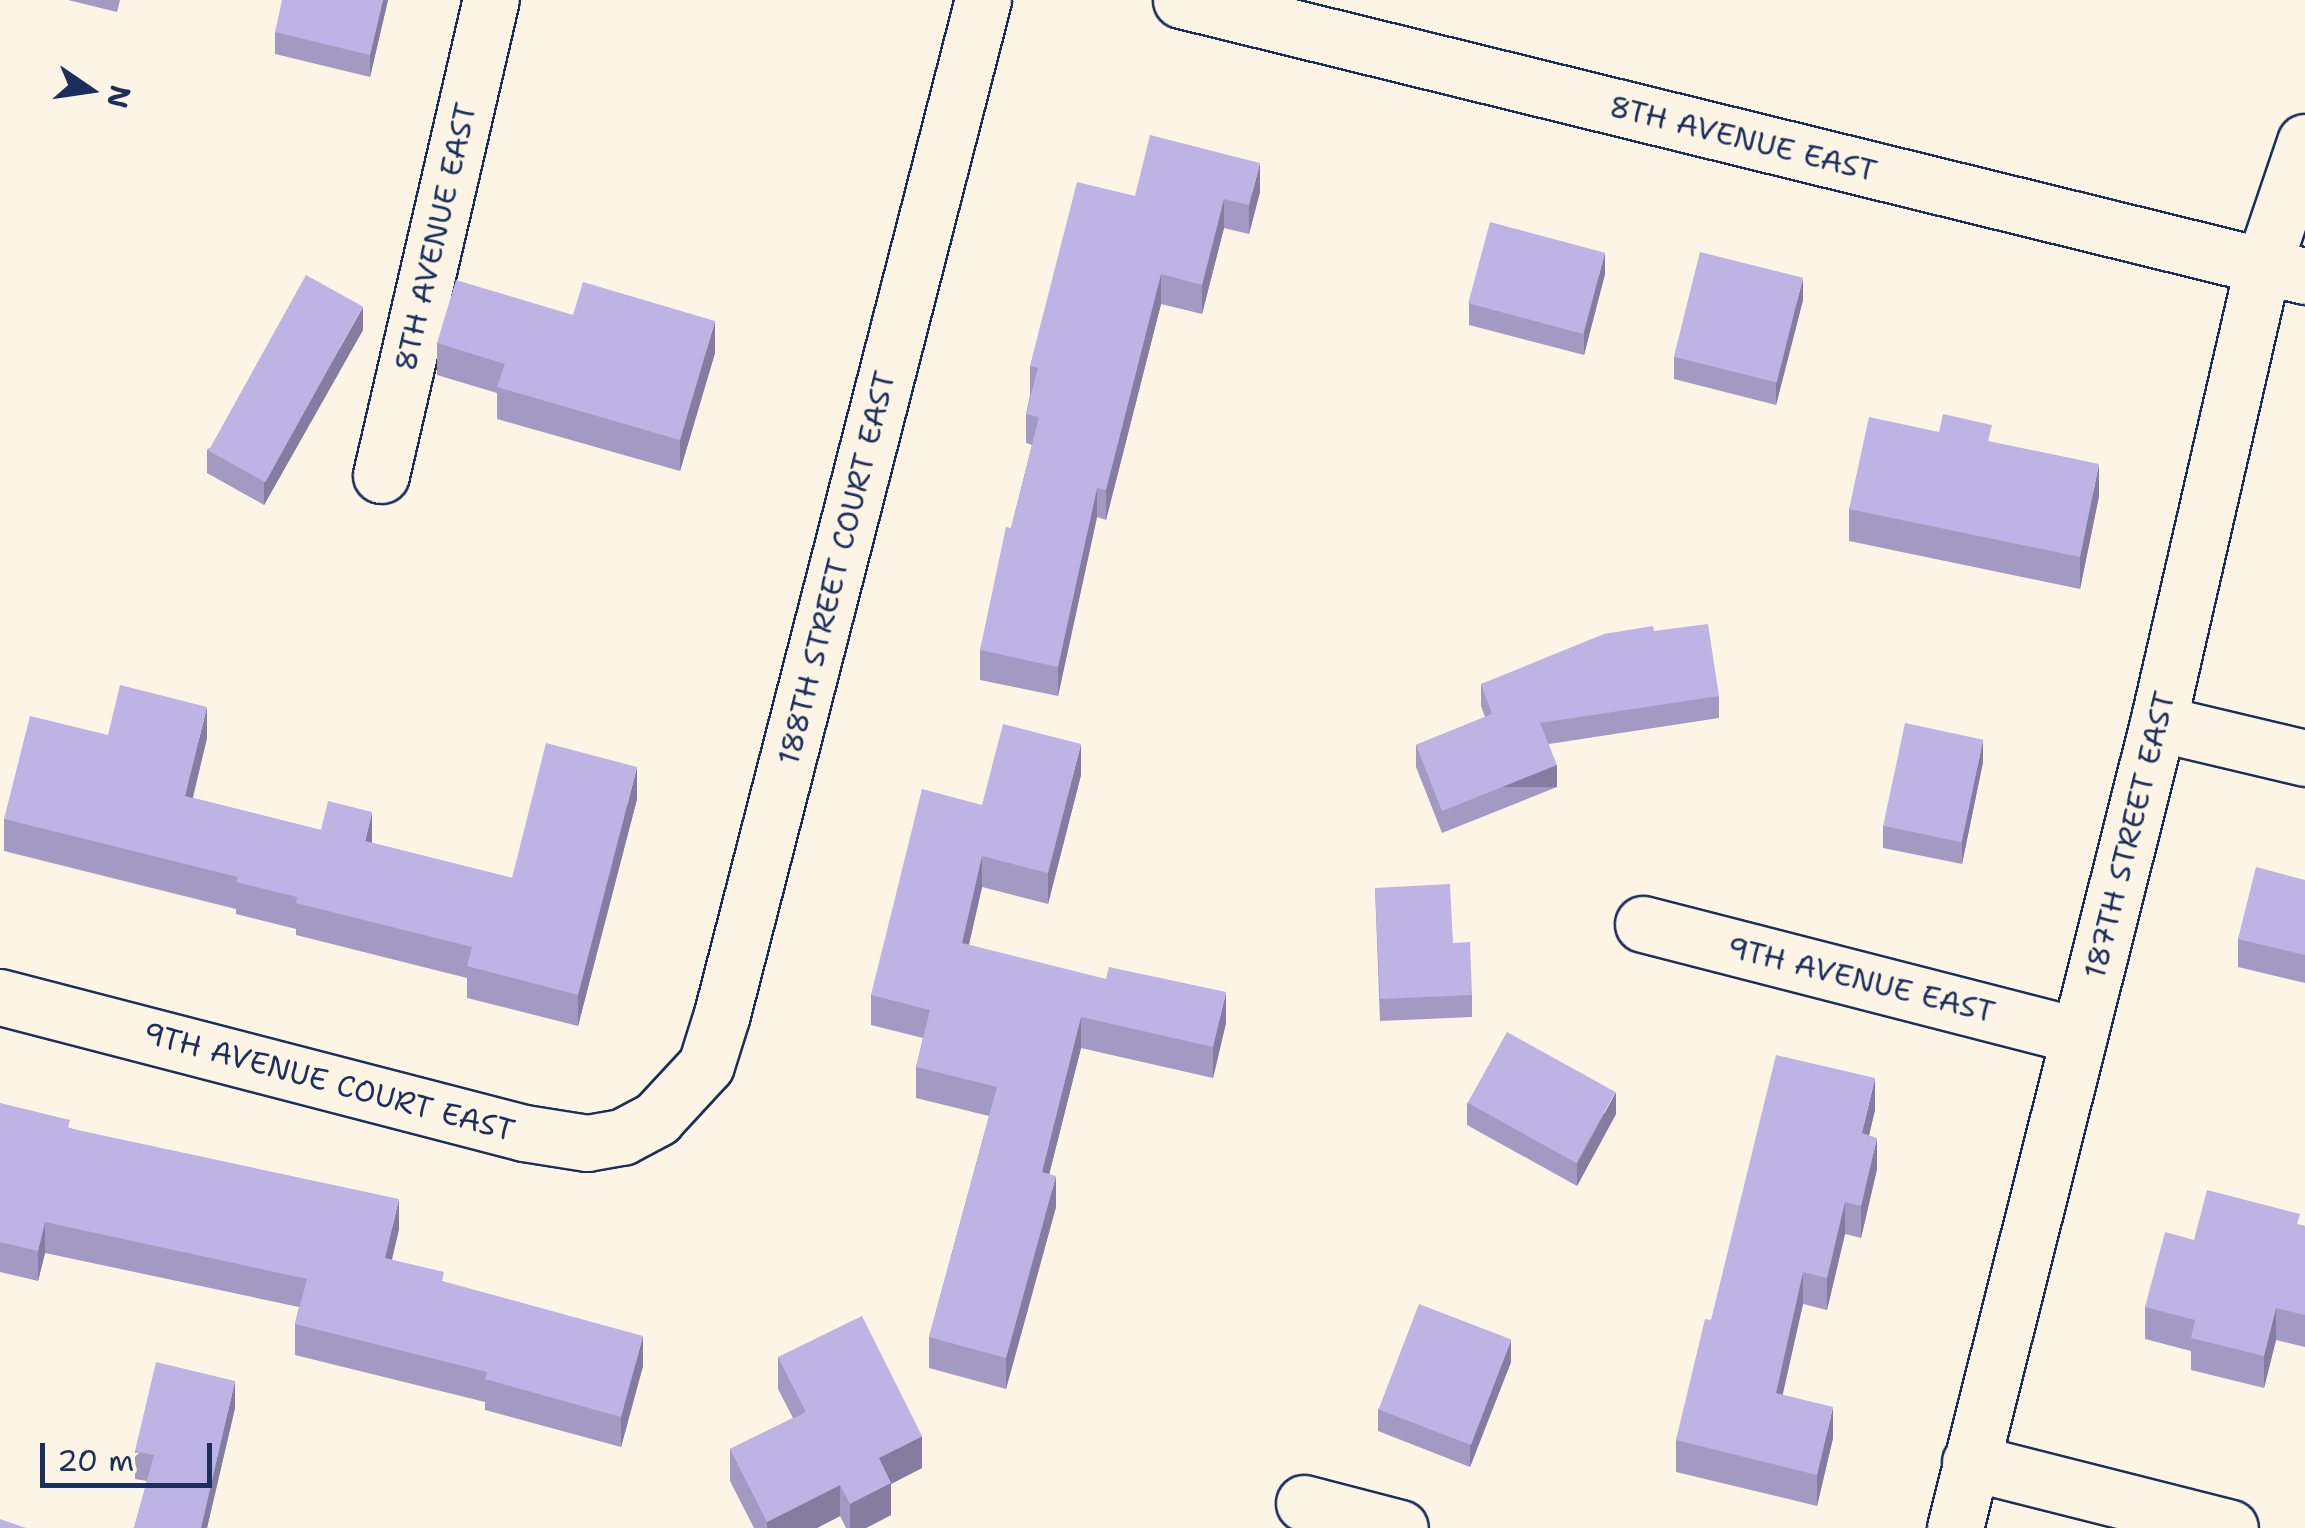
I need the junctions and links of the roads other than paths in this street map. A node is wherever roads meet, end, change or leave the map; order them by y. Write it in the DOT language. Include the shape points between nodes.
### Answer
graph roads {
  1 [pos="491,0"];
  2 [pos="983,0"];
  3 [pos="1181,0"];
  4 [pos="2305,142"];
  5 [pos="2284,271"];
  6 [pos="381,474"];
  7 [pos="2158,723"];
  8 [pos="2305,758"];
  9 [pos="1642,924"];
  10 [pos="0,996"];
  11 [pos="2079,1036"];
  12 [pos="657,1118"];
  13 [pos="1970,1462"];
  14 [pos="1304,1504"];
  15 [pos="1400,1528"];
  16 [pos="1955,1528"];
  17 [pos="2230,1528"];
  1 -- 6 [label="street, 8TH AVENUE EAST"];
  2 -- 12 [label="street, 188TH STREET COURT EAST" via="722,1014 706,1066"];
  3 -- 5 [label="street, 8TH AVENUE EAST"];
  4 -- 5 [label="street, 187TH STREET EAST"];
  5 -- 7 [label="street, 187TH STREET EAST"];
  7 -- 8 [label="street"];
  7 -- 11 [label="street, 187TH STREET EAST"];
  9 -- 11 [label="street, 9TH AVENUE EAST"];
  10 -- 12 [label="street, 9TH AVENUE COURT EAST" via="524,1133 586,1143 622,1137"];
  11 -- 13 [label="street, 187TH STREET EAST"];
  13 -- 16 [label="street, 187TH STREET EAST"];
  13 -- 17 [label="street"];
  14 -- 15 [label="street"];
}
